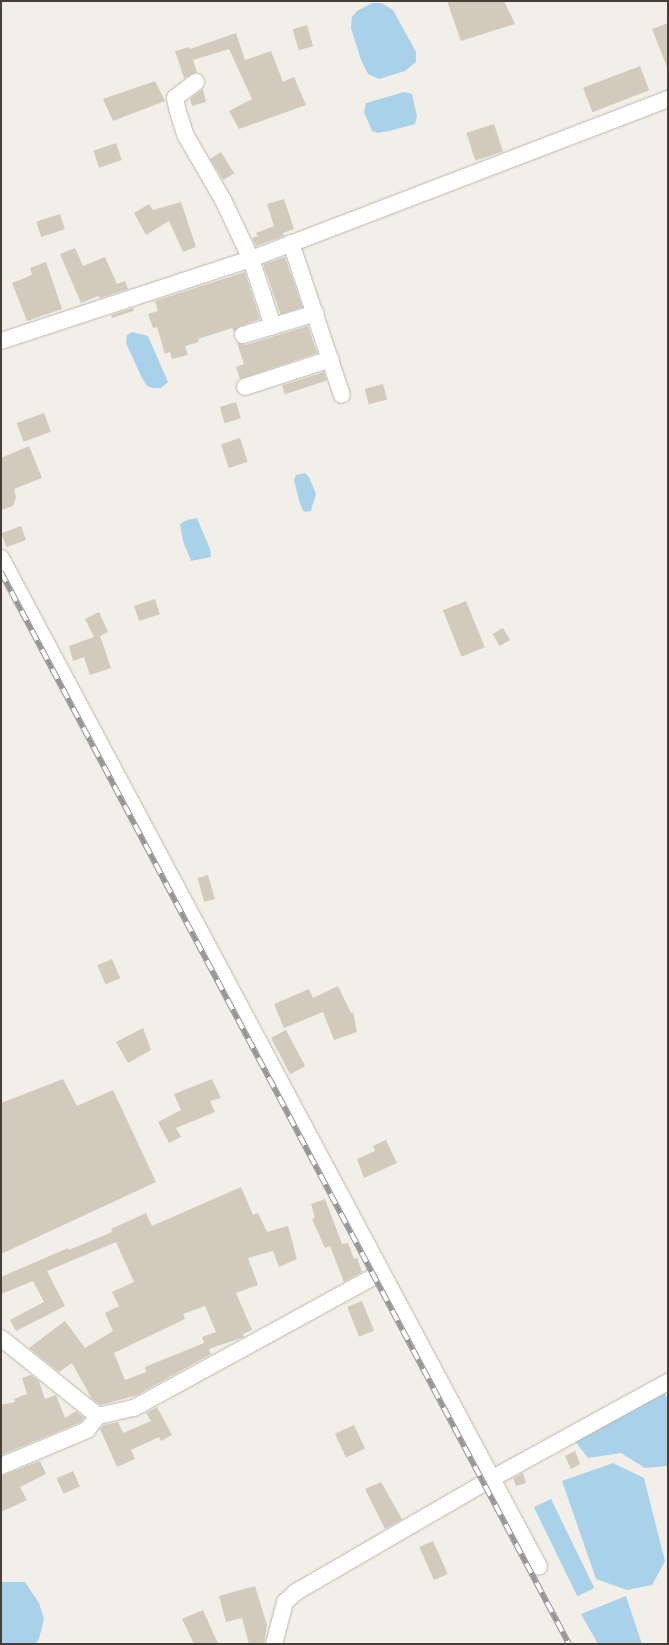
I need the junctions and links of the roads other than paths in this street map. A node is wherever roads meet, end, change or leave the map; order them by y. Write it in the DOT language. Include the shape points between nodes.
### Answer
graph roads {
  1 [pos="196,82"];
  2 [pos="668,99"];
  3 [pos="291,243"];
  4 [pos="251,259"];
  5 [pos="316,313"];
  6 [pos="273,326"];
  7 [pos="243,335"];
  8 [pos="1,341"];
  9 [pos="331,359"];
  10 [pos="245,387"];
  11 [pos="342,395"];
  12 [pos="1,558"];
  13 [pos="381,1274"];
  14 [pos="1,1338"];
  15 [pos="668,1382"];
  16 [pos="98,1416"];
  17 [pos="1,1466"];
  18 [pos="491,1479"];
  19 [pos="539,1567"];
  20 [pos="274,1644"];
  1 -- 4 [label="street" via="175,98 178,112 186,136 223,200"];
  2 -- 3 [label="street"];
  3 -- 4 [label="street"];
  3 -- 5 [label="street"];
  4 -- 6 [label="street"];
  4 -- 8 [label="street"];
  5 -- 6 [label="street"];
  5 -- 9 [label="street"];
  6 -- 7 [label="street"];
  9 -- 10 [label="street"];
  9 -- 11 [label="street"];
  12 -- 13 [label="street"];
  13 -- 16 [label="street" via="134,1408"];
  13 -- 18 [label="street"];
  14 -- 16 [label="street"];
  15 -- 18 [label="street"];
  16 -- 17 [label="street" via="87,1430"];
  18 -- 19 [label="street"];
  18 -- 20 [label="street" via="296,1592 285,1602"];
}
